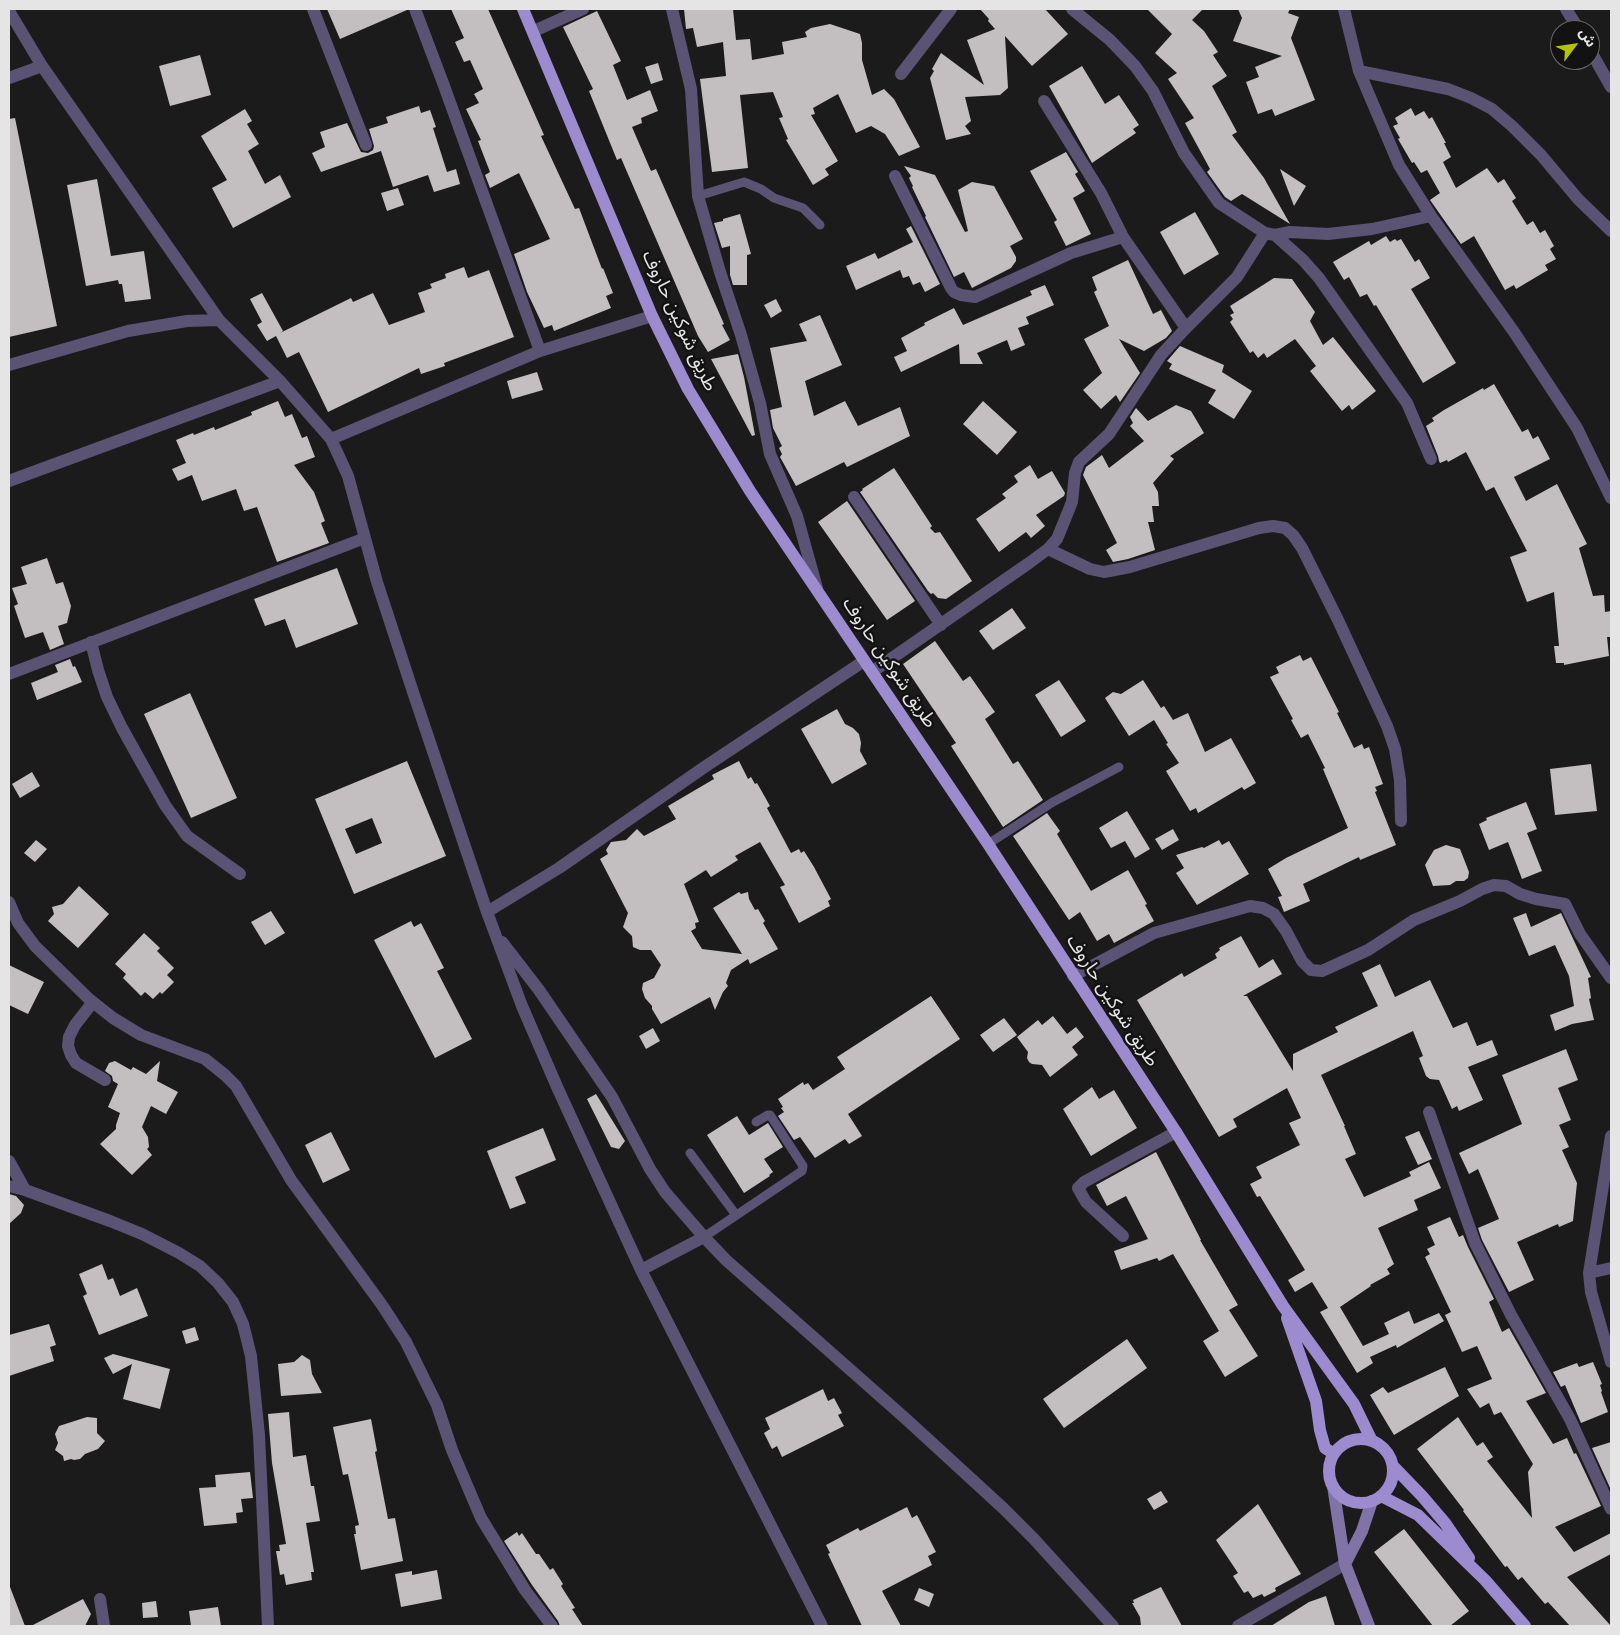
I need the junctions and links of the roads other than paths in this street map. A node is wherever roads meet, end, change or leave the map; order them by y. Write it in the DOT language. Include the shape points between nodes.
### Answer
graph roads {
  1 [pos="313,9"];
  2 [pos="414,9"];
  3 [pos="523,9"];
  4 [pos="583,9"];
  5 [pos="672,9"];
  6 [pos="951,9"];
  7 [pos="1072,9"];
  8 [pos="1344,9"];
  9 [pos="1566,9"];
  10 [pos="9,11"];
  11 [pos="1573,20"];
  12 [pos="534,31"];
  13 [pos="42,66"];
  14 [pos="1600,68"];
  15 [pos="1359,71"];
  16 [pos="901,74"];
  17 [pos="9,78"];
  18 [pos="1611,87"];
  19 [pos="1044,101"];
  20 [pos="366,145"];
  21 [pos="895,176"];
  22 [pos="698,196"];
  23 [pos="1430,216"];
  24 [pos="820,224"];
  25 [pos="1611,232"];
  26 [pos="1270,234"];
  27 [pos="1123,237"];
  28 [pos="652,316"];
  29 [pos="219,320"];
  30 [pos="1186,328"];
  31 [pos="540,351"];
  32 [pos="9,365"];
  33 [pos="280,381"];
  34 [pos="331,439"];
  35 [pos="1431,459"];
  36 [pos="9,481"];
  37 [pos="854,497"];
  38 [pos="1611,498"];
  39 [pos="365,538"];
  40 [pos="1048,549"];
  41 [pos="817,590"];
  42 [pos="941,625"];
  43 [pos="91,642"];
  44 [pos="864,661"];
  45 [pos="872,672"];
  46 [pos="9,674"];
  47 [pos="1119,767"];
  48 [pos="1401,821"];
  49 [pos="988,844"];
  50 [pos="240,874"];
  51 [pos="9,902"];
  52 [pos="487,912"];
  53 [pos="495,932"];
  54 [pos="1073,976"];
  55 [pos="1611,978"];
  56 [pos="93,1002"];
  57 [pos="105,1080"];
  58 [pos="1430,1112"];
  59 [pos="756,1122"];
  60 [pos="1176,1132"];
  61 [pos="1611,1136"];
  62 [pos="690,1153"];
  63 [pos="9,1161"];
  64 [pos="9,1186"];
  65 [pos="25,1190"];
  66 [pos="736,1215"];
  67 [pos="1123,1236"];
  68 [pos="704,1237"];
  69 [pos="1611,1268"];
  70 [pos="641,1270"];
  71 [pos="1589,1273"];
  72 [pos="1283,1306"];
  73 [pos="1611,1362"];
  74 [pos="1372,1441"];
  75 [pos="1334,1454"];
  76 [pos="1393,1466"];
  77 [pos="1333,1486"];
  78 [pos="1376,1498"];
  79 [pos="1611,1509"];
  80 [pos="1345,1564"];
  81 [pos="1485,1580"];
  82 [pos="100,1599"];
  83 [pos="104,1626"];
  84 [pos="268,1626"];
  85 [pos="552,1626"];
  86 [pos="822,1626"];
  87 [pos="1113,1626"];
  88 [pos="1238,1626"];
  89 [pos="1369,1626"];
  90 [pos="1525,1626"];
  1 -- 20 [label="street"];
  2 -- 31 [label="street"];
  3 -- 12 [label="main road, طريق شوكين حاروف"];
  4 -- 12 [label="street"];
  5 -- 22 [label="street" via="691,89"];
  6 -- 16 [label="street"];
  7 -- 26 [label="street" via="1110,40 1135,66 1153,91 1184,153 1219,203"];
  8 -- 15 [label="street"];
  9 -- 11 [label="street"];
  10 -- 13 [label="street"];
  12 -- 28 [label="main road, طريق شوكين حاروف"];
  13 -- 17 [label="street"];
  13 -- 29 [label="street"];
  14 -- 18 [label="street"];
  15 -- 23 [label="street" via="1399,165"];
  15 -- 25 [label="street" via="1448,89 1492,109 1529,143"];
  19 -- 27 [label="street" via="1101,193"];
  21 -- 27 [label="street" via="951,288 961,295 975,297 1071,253"];
  22 -- 24 [label="lane" via="744,182 774,198 803,208"];
  22 -- 41 [label="street" via="746,352 770,454 797,516"];
  23 -- 26 [label="street" via="1372,229 1328,234"];
  23 -- 38 [label="street" via="1514,332 1577,428"];
  26 -- 30 [label="street" via="1237,277"];
  26 -- 35 [label="street" via="1303,260 1319,278 1407,404"];
  27 -- 30 [label="street"];
  28 -- 31 [label="street"];
  28 -- 41 [label="main road, طريق شوكين حاروف" via="688,389 750,491"];
  29 -- 32 [label="street" via="187,321 128,331"];
  29 -- 33 [label="street"];
  30 -- 40 [label="street" via="1161,355 1109,434 1079,462 1066,520"];
  31 -- 34 [label="street"];
  33 -- 34 [label="street"];
  33 -- 36 [label="street"];
  34 -- 39 [label="street" via="348,476"];
  37 -- 42 [label="street"];
  39 -- 43 [label="street"];
  39 -- 52 [label="street"];
  40 -- 42 [label="street"];
  40 -- 48 [label="street" via="1090,569 1104,572 1259,528 1285,528 1302,548 1387,726 1395,748 1400,780"];
  41 -- 44 [label="main road, طريق شوكين حاروف"];
  42 -- 45 [label="street"];
  43 -- 46 [label="street"];
  43 -- 50 [label="street" via="98,670 122,728 165,805 187,836"];
  44 -- 45 [label="main road, طريق شوكين حاروف"];
  44 -- 52 [label="street" via="559,868"];
  45 -- 49 [label="main road, طريق شوكين حاروف"];
  47 -- 49 [label="lane" via="1053,802"];
  49 -- 54 [label="main road, طريق شوكين حاروف"];
  51 -- 56 [label="street" via="18,923 35,946"];
  52 -- 53 [label="street"];
  53 -- 68 [label="street" via="612,1097 665,1192"];
  53 -- 70 [label="street" via="550,1072"];
  54 -- 55 [label="street" via="1154,933 1250,906 1274,914 1302,961 1311,970 1322,971 1368,950 1414,920 1494,885 1506,886 1536,899 1565,904 1580,934"];
  54 -- 60 [label="main road, طريق شوكين حاروف"];
  56 -- 57 [label="street" via="74,1025 68,1046 76,1063"];
  56 -- 85 [label="street" via="141,1035 205,1059 236,1086 291,1180 406,1342 436,1405 481,1518 525,1590"];
  58 -- 79 [label="street" via="1475,1243 1511,1315 1570,1419"];
  59 -- 66 [label="lane" via="770,1115 803,1168"];
  60 -- 67 [label="street" via="1078,1188 1086,1202"];
  60 -- 72 [label="main road, طريق شوكين حاروف"];
  61 -- 71 [label="street"];
  62 -- 66 [label="lane"];
  63 -- 65 [label="street"];
  64 -- 65 [label="street"];
  65 -- 84 [label="street" via="142,1234 179,1253 200,1266 233,1302 243,1324 251,1356 259,1435"];
  66 -- 68 [label="lane"];
  68 -- 70 [label="street"];
  68 -- 87 [label="street" via="1003,1508"];
  69 -- 71 [label="street"];
  70 -- 86 [label="street"];
  71 -- 73 [label="street" via="1591,1292"];
  72 -- 74 [label="main road, طريق شوكين حاروف" via="1354,1404"];
  72 -- 75 [label="main road, طريق شوكين حاروف" via="1316,1401 1325,1448"];
  74 -- 75 [label="main road" via="1351,1441"];
  74 -- 76 [label="main road" via="1389,1455"];
  75 -- 77 [label="main road" via="1330,1464"];
  76 -- 78 [label="main road" via="1390,1482"];
  76 -- 81 [label="main road" via="1446,1523"];
  77 -- 78 [label="main road" via="1350,1500 1361,1503"];
  77 -- 80 [label="main road"];
  78 -- 80 [label="main road"];
  78 -- 81 [label="main road" via="1418,1515"];
  80 -- 88 [label="street"];
  80 -- 89 [label="main road"];
  81 -- 90 [label="main road"];
  82 -- 83 [label="street"];
}
